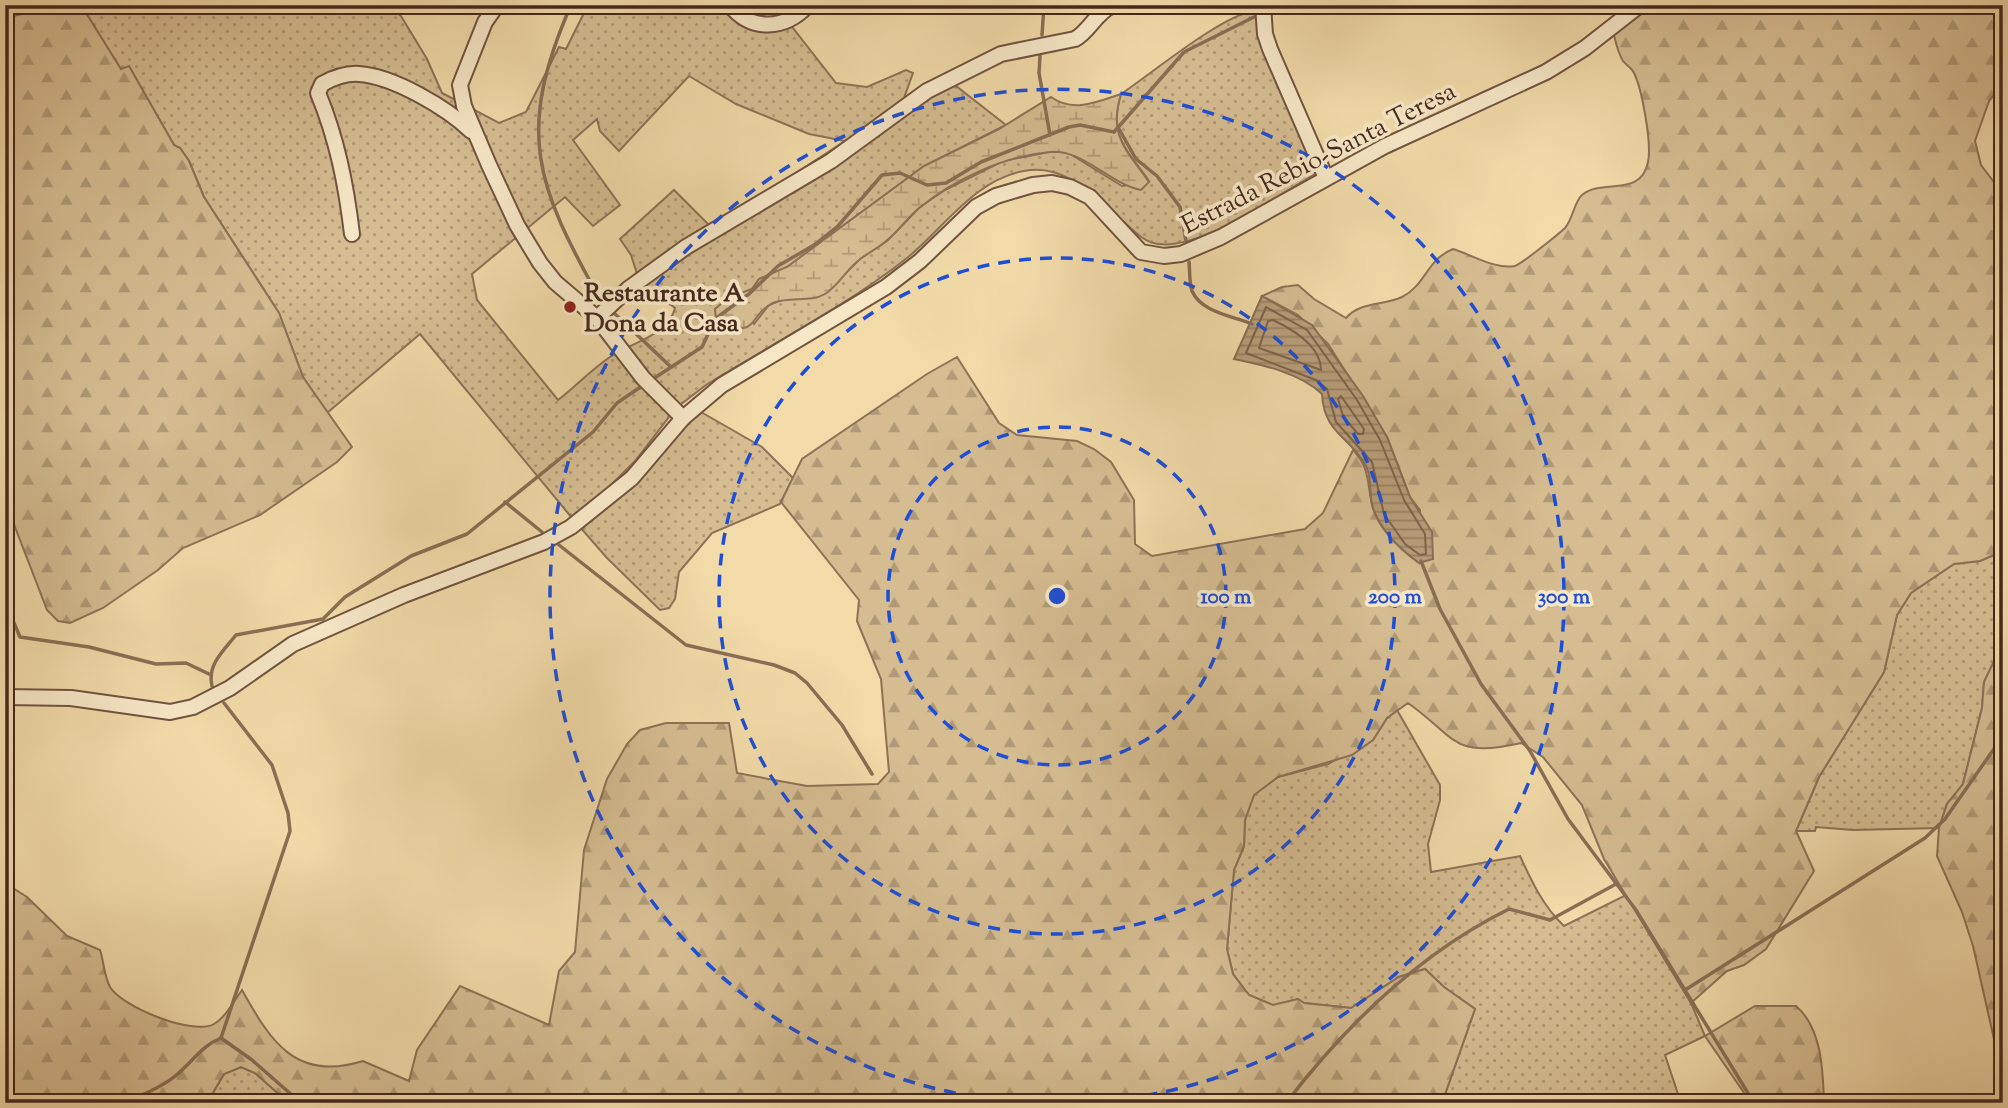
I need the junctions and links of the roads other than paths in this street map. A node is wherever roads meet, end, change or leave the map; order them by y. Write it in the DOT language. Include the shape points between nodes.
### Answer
graph roads {
  1 [pos="497,5"];
  2 [pos="730,5"];
  3 [pos="808,5"];
  4 [pos="1113,5"];
  5 [pos="1163,5"];
  6 [pos="1194,5"];
  7 [pos="1263,5"];
  8 [pos="1640,5"];
  9 [pos="477,136"];
  10 [pos="1326,178"];
  11 [pos="352,234"];
  12 [pos="597,318"];
  13 [pos="683,418"];
  14 [pos="5,697"];
  1 -- 9 [label="street" via="485,22 460,85"];
  2 -- 3 [label="street" via="746,21 771,26 790,20"];
  4 -- 12 [label="street" via="1095,16 1074,39 1001,54 927,91 831,161 686,247"];
  5 -- 6 [label="street"];
  7 -- 10 [label="street" via="1270,49"];
  8 -- 10 [label="street, Estrada Rebio-Santa Teresa" via="1546,72"];
  9 -- 11 [label="street" via="442,107 377,77 348,74 322,84 318,93 343,169"];
  9 -- 12 [label="street" via="517,225 540,263"];
  10 -- 13 [label="street, Estrada Rebio-Santa Teresa" via="1196,249 1164,256 1141,252 1090,197 1070,187 1052,183 1015,189 976,207 886,287 722,385"];
  12 -- 13 [label="street" via="643,378"];
  13 -- 14 [label="street, Estrada Rebio-Santa Teresa" via="632,478 562,532 293,644 230,688 193,707 170,712 71,698"];
}
